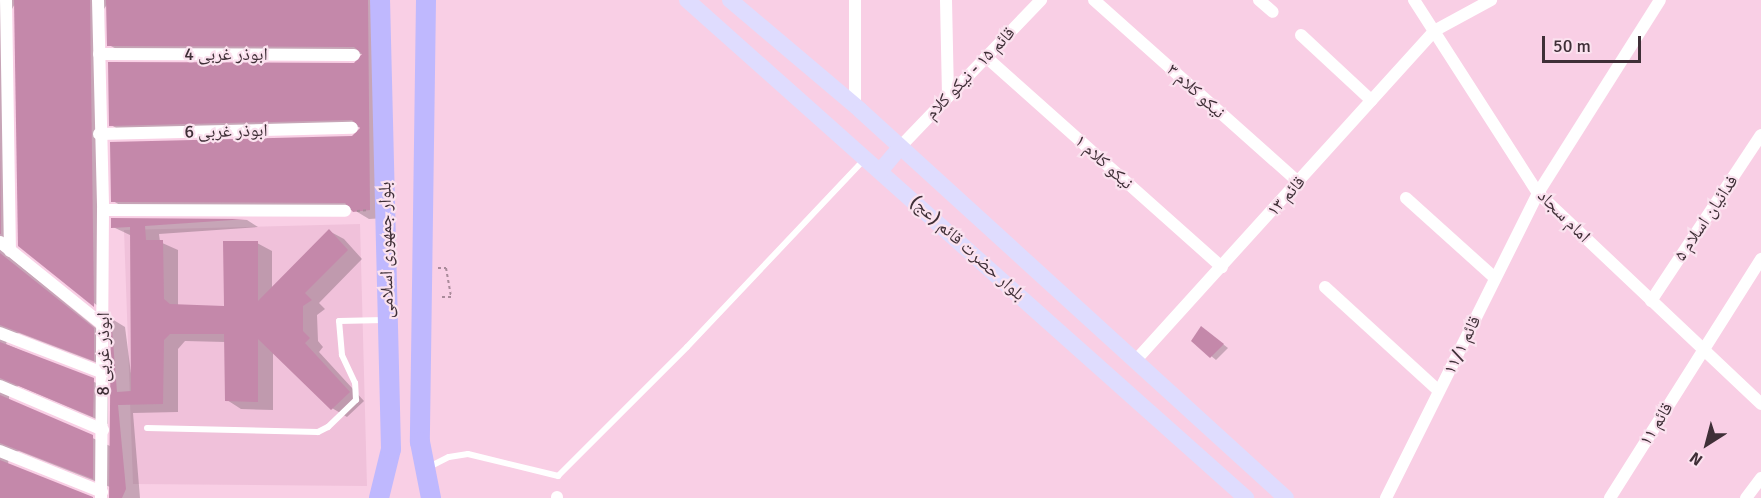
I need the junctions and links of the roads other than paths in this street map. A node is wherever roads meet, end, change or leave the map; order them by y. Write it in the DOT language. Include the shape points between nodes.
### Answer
graph roads {
  1 [pos="6,0"];
  2 [pos="98,0"];
  3 [pos="380,0"];
  4 [pos="426,0"];
  5 [pos="687,0"];
  6 [pos="730,0"];
  7 [pos="855,0"];
  8 [pos="946,0"];
  9 [pos="1027,0"];
  10 [pos="1041,0"];
  11 [pos="1094,0"];
  12 [pos="1259,0"];
  13 [pos="1414,0"];
  14 [pos="1491,0"];
  15 [pos="1660,0"];
  16 [pos="1273,12"];
  17 [pos="1027,15"];
  18 [pos="1434,31"];
  19 [pos="1301,35"];
  20 [pos="99,54"];
  21 [pos="354,55"];
  22 [pos="986,57"];
  23 [pos="948,96"];
  24 [pos="1371,100"];
  25 [pos="855,105"];
  26 [pos="352,128"];
  27 [pos="99,134"];
  28 [pos="1761,135"];
  29 [pos="900,147"];
  30 [pos="866,158"];
  31 [pos="881,170"];
  32 [pos="1298,182"];
  33 [pos="1538,193"];
  34 [pos="1406,198"];
  35 [pos="103,210"];
  36 [pos="345,211"];
  37 [pos="0,242"];
  38 [pos="10,251"];
  39 [pos="1761,259"];
  40 [pos="1222,267"];
  41 [pos="1495,278"];
  42 [pos="1325,286"];
  43 [pos="1651,301"];
  44 [pos="387,320"];
  45 [pos="103,325"];
  46 [pos="0,333"];
  47 [pos="1703,349"];
  48 [pos="1136,360"];
  49 [pos="103,373"];
  50 [pos="0,386"];
  51 [pos="1439,391"];
  52 [pos="1761,404"];
  53 [pos="147,428"];
  54 [pos="103,430"];
  55 [pos="420,442"];
  56 [pos="391,449"];
  57 [pos="0,451"];
  58 [pos="427,467"];
  59 [pos="1761,478"];
  60 [pos="102,495"];
  61 [pos="379,498"];
  62 [pos="392,498"];
  63 [pos="419,498"];
  64 [pos="431,498"];
  65 [pos="1246,498"];
  66 [pos="1286,498"];
  67 [pos="1386,498"];
  68 [pos="1610,498"];
  69 [pos="1746,498"];
  1 -- 38 [label="street"];
  2 -- 20 [label="street, ابوذر غربی 8"];
  3 -- 44 [label="main road, بلوار جمهوری اسلامی"];
  4 -- 55 [label="main road, بلوار جمهوری اسلامی"];
  5 -- 30 [label="main road, بلوار حضرت قائم (عج)"];
  6 -- 25 [label="main road, بلوار حضرت قائم (عج)"];
  7 -- 25 [label="street"];
  8 -- 23 [label="street"];
  9 -- 17 [label="street"];
  10 -- 17 [label="street, قائم ۱۵ - نیکو کلام"];
  11 -- 32 [label="street, نیکو کلام ۳"];
  12 -- 16 [label="street"];
  13 -- 18 [label="street, امام سجاد"];
  14 -- 18 [label="street, قائم ۱۳"];
  15 -- 33 [label="street, قائم ۱۱/۱"];
  17 -- 22 [label="street, قائم ۱۵ - نیکو کلام"];
  18 -- 24 [label="street, قائم ۱۳"];
  18 -- 33 [label="street, امام سجاد"];
  19 -- 24 [label="street"];
  20 -- 21 [label="street, ابوذر غربی 4"];
  20 -- 27 [label="street, ابوذر غربی 8"];
  22 -- 23 [label="street, قائم ۱۵ - نیکو کلام"];
  22 -- 40 [label="street, نیکو کلام ۱"];
  23 -- 29 [label="street, قائم ۱۵ - نیکو کلام"];
  24 -- 32 [label="street, قائم ۱۳"];
  25 -- 29 [label="main road, بلوار حضرت قائم (عج)"];
  26 -- 27 [label="street, ابوذر غربی 6"];
  27 -- 35 [label="street, ابوذر غربی 8"];
  28 -- 43 [label="street, فدائیان اسلام ۵"];
  29 -- 31 [label="main road"];
  29 -- 48 [label="main road, بلوار حضرت قائم (عج)"];
  30 -- 31 [label="main road, بلوار حضرت قائم (عج)"];
  30 -- 58 [label="lane" via="558,476 468,454"];
  31 -- 65 [label="main road, بلوار حضرت قائم (عج)"];
  32 -- 40 [label="street, قائم ۱۳"];
  33 -- 41 [label="street, قائم ۱۱/۱"];
  33 -- 43 [label="street, امام سجاد"];
  34 -- 41 [label="street"];
  35 -- 36 [label="street"];
  35 -- 45 [label="street, ابوذر غربی 8"];
  37 -- 38 [label="street"];
  38 -- 45 [label="street"];
  39 -- 47 [label="street, قائم ۱۱"];
  40 -- 48 [label="street, قائم ۱۳"];
  41 -- 51 [label="street, قائم ۱۱/۱"];
  42 -- 51 [label="street"];
  43 -- 47 [label="street, امام سجاد"];
  44 -- 53 [label="lane" via="339,321 342,355 355,383 356,400 318,432"];
  44 -- 56 [label="main road, بلوار جمهوری اسلامی"];
  45 -- 49 [label="street, ابوذر غربی 8"];
  46 -- 49 [label="street"];
  47 -- 52 [label="street, امام سجاد"];
  47 -- 68 [label="street, قائم ۱۱"];
  48 -- 66 [label="main road, بلوار حضرت قائم (عج)"];
  49 -- 54 [label="street, ابوذر غربی 8"];
  50 -- 54 [label="street"];
  51 -- 67 [label="street, قائم ۱۱/۱"];
  54 -- 60 [label="street, ابوذر غربی 8"];
  55 -- 58 [label="main road, بلوار جمهوری اسلامی"];
  55 -- 63 [label="main road"];
  56 -- 61 [label="main road, بلوار جمهوری اسلامی"];
  56 -- 62 [label="main road"];
  57 -- 60 [label="street"];
  58 -- 64 [label="main road, بلوار جمهوری اسلامی"];
  59 -- 69 [label="street"];
}
